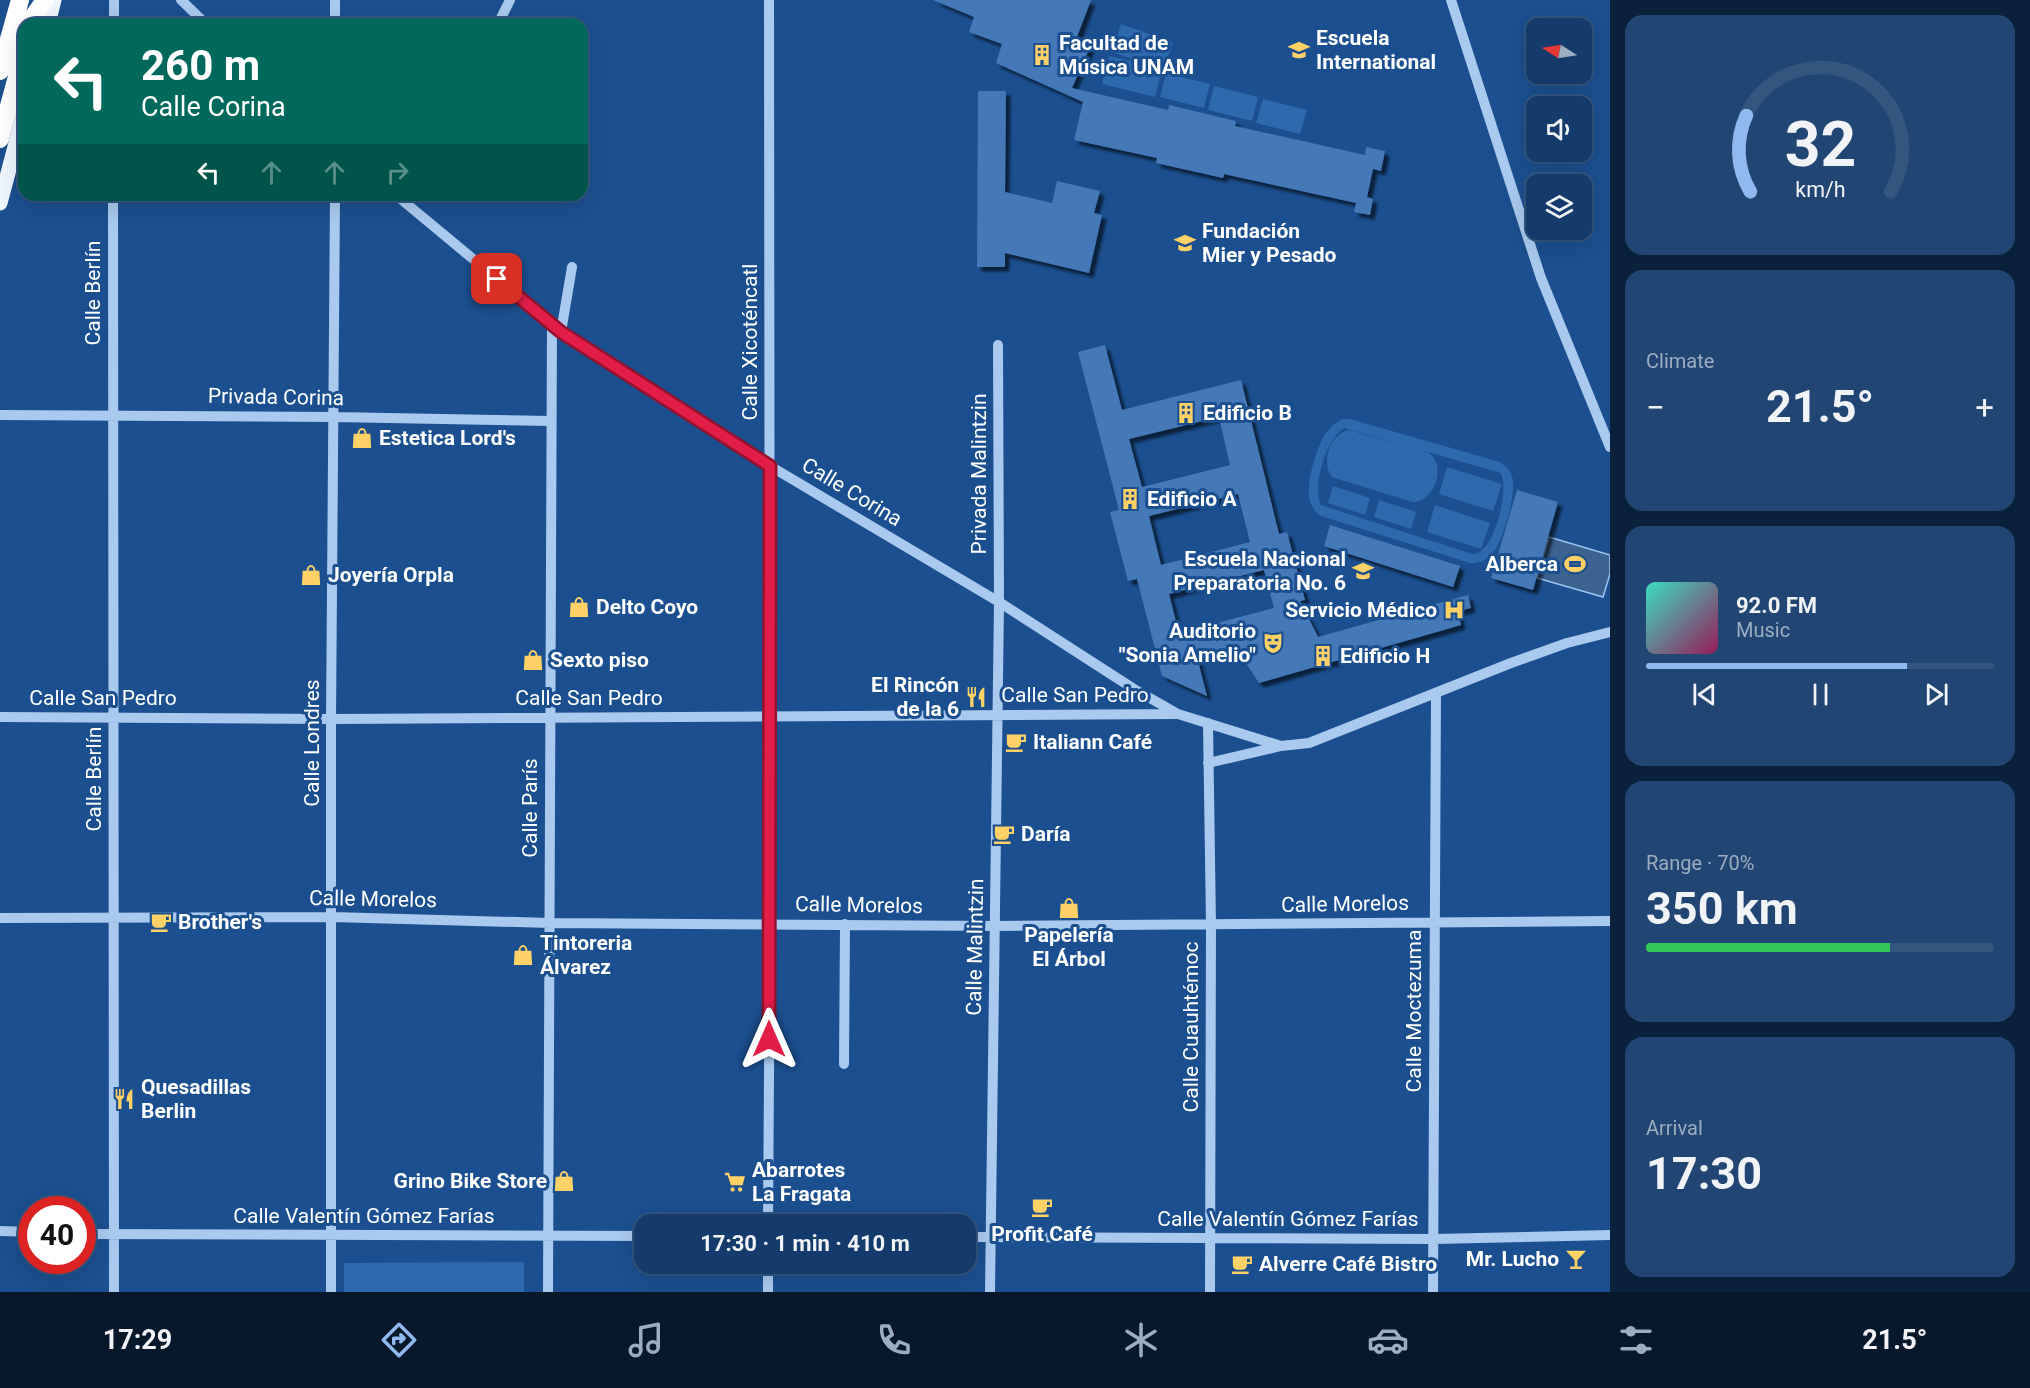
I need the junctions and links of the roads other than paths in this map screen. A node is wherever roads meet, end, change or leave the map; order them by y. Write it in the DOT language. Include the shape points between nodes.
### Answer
graph roads {
  1 [pos="20,0"];
  2 [pos="45,0"];
  3 [pos="54,0"];
  4 [pos="114,0"];
  5 [pos="181,0"];
  6 [pos="335,0"];
  7 [pos="510,0"];
  8 [pos="769,0"];
  9 [pos="1451,0"];
  10 [pos="33,18"];
  11 [pos="50,18"];
  12 [pos="114,18"];
  13 [pos="200,18"];
  14 [pos="335,18"];
  15 [pos="501,18"];
  16 [pos="0,71"];
  17 [pos="18,73"];
  18 [pos="18,135"];
  19 [pos="0,139"];
  20 [pos="113,201"];
  21 [pos="334,201"];
  22 [pos="410,201"];
  23 [pos="0,203"];
  24 [pos="572,267"];
  25 [pos="552,324"];
  26 [pos="561,332"];
  27 [pos="998,345"];
  28 [pos="0,415"];
  29 [pos="112,415"];
  30 [pos="334,417"];
  31 [pos="551,421"];
  32 [pos="1610,447"];
  33 [pos="770,466"];
  34 [pos="999,602"];
  35 [pos="1610,632"];
  36 [pos="1436,693"];
  37 [pos="1178,714"];
  38 [pos="997,715"];
  39 [pos="0,717"];
  40 [pos="114,717"];
  41 [pos="550,717"];
  42 [pos="769,717"];
  43 [pos="331,719"];
  44 [pos="1208,723"];
  45 [pos="1281,746"];
  46 [pos="1208,763"];
  47 [pos="113,916"];
  48 [pos="332,917"];
  49 [pos="0,918"];
  50 [pos="1610,921"];
  51 [pos="1434,922"];
  52 [pos="550,923"];
  53 [pos="770,924"];
  54 [pos="845,924"];
  55 [pos="1210,925"];
  56 [pos="996,926"];
  57 [pos="844,1064"];
  58 [pos="768,1214"];
  59 [pos="0,1231"];
  60 [pos="18,1232"];
  61 [pos="96,1234"];
  62 [pos="114,1234"];
  63 [pos="1610,1235"];
  64 [pos="332,1236"];
  65 [pos="548,1236"];
  66 [pos="634,1236"];
  67 [pos="976,1237"];
  68 [pos="990,1237"];
  69 [pos="1209,1238"];
  70 [pos="1433,1239"];
  71 [pos="768,1274"];
  72 [pos="114,1292"];
  73 [pos="331,1292"];
  74 [pos="548,1292"];
  75 [pos="768,1292"];
  76 [pos="990,1292"];
  77 [pos="1210,1292"];
  78 [pos="1433,1292"];
  1 -- 16 [label="highway"];
  2 -- 10 [label="highway"];
  3 -- 11 [label="main road"];
  4 -- 12 [label="street"];
  5 -- 13 [label="street"];
  6 -- 14 [label="street"];
  7 -- 15 [label="street"];
  8 -- 33 [label="street, Calle Xicoténcatl"];
  9 -- 32 [label="street" via="1541,278"];
  17 -- 19 [label="highway"];
  18 -- 23 [label="main road"];
  20 -- 29 [label="street, Calle Berlín"];
  21 -- 30 [label="street, Calle Londres"];
  22 -- 25 [label="street, Calle Corina"];
  24 -- 26 [label="street"];
  25 -- 26 [label="street, Calle Corina"];
  25 -- 31 [label="street, Calle París"];
  26 -- 33 [label="street, Calle Corina"];
  27 -- 34 [label="street, Privada Malintzin"];
  28 -- 29 [label="street, Privada Corina"];
  29 -- 30 [label="street, Privada Corina"];
  29 -- 40 [label="street, Calle Berlín"];
  30 -- 31 [label="street, Privada Corina"];
  30 -- 43 [label="street, Calle Londres"];
  31 -- 41 [label="street, Calle París"];
  33 -- 34 [label="street, Calle Corina"];
  33 -- 42 [label="street, Calle Xicoténcatl"];
  34 -- 37 [label="street, Calle Corina"];
  34 -- 38 [label="street, Calle Malintzin"];
  35 -- 36 [label="street" via="1556,646"];
  36 -- 45 [label="street" via="1309,743"];
  36 -- 51 [label="street, Calle Moctezuma"];
  37 -- 38 [label="street, Calle San Pedro"];
  37 -- 44 [label="street, Calle Corina"];
  38 -- 42 [label="street, Calle San Pedro"];
  38 -- 56 [label="street, Calle Malintzin"];
  39 -- 40 [label="street, Calle San Pedro"];
  40 -- 43 [label="street, Calle San Pedro"];
  40 -- 47 [label="street, Calle Berlín"];
  41 -- 42 [label="street, Calle San Pedro"];
  41 -- 43 [label="street, Calle San Pedro"];
  41 -- 52 [label="street, Calle París"];
  42 -- 53 [label="street, Calle Xicoténcatl"];
  43 -- 48 [label="street, Calle Londres"];
  44 -- 45 [label="street"];
  44 -- 46 [label="street, Calle Cuauhtémoc"];
  45 -- 46 [label="street"];
  46 -- 55 [label="street, Calle Cuauhtémoc"];
  47 -- 48 [label="street, Calle Morelos"];
  47 -- 49 [label="street, Calle Morelos"];
  47 -- 62 [label="street, Calle Berlín"];
  48 -- 52 [label="street, Calle Morelos"];
  48 -- 64 [label="street, Calle Londres"];
  50 -- 51 [label="street, Calle Morelos"];
  51 -- 55 [label="street, Calle Morelos"];
  51 -- 70 [label="street, Calle Moctezuma"];
  52 -- 53 [label="street, Calle Morelos"];
  52 -- 65 [label="street, Calle París"];
  53 -- 54 [label="street, Calle Morelos"];
  53 -- 58 [label="street, Calle Xicoténcatl"];
  54 -- 56 [label="street, Calle Morelos"];
  54 -- 57 [label="street"];
  55 -- 56 [label="street, Calle Morelos"];
  55 -- 69 [label="street, Calle Cuauhtémoc"];
  56 -- 68 [label="street, Calle Malintzin"];
  59 -- 60 [label="street"];
  61 -- 62 [label="street, Calle Valentín Gómez Farías"];
  62 -- 64 [label="street, Calle Valentín Gómez Farías"];
  62 -- 72 [label="street, Calle Berlín"];
  63 -- 70 [label="street, Calle Valentín Gómez Farías"];
  64 -- 65 [label="street, Calle Valentín Gómez Farías"];
  64 -- 73 [label="street, Calle Londres"];
  65 -- 66 [label="street, Calle Valentín Gómez Farías"];
  65 -- 74 [label="street, Calle París"];
  67 -- 68 [label="street, Calle Valentín Gómez Farías"];
  68 -- 69 [label="street, Calle Valentín Gómez Farías"];
  68 -- 76 [label="street, Calle Malintzin"];
  69 -- 70 [label="street, Calle Valentín Gómez Farías"];
  69 -- 77 [label="street, Calle Cuauhtémoc"];
  70 -- 78 [label="street, Calle Moctezuma"];
  71 -- 75 [label="street"];
}
